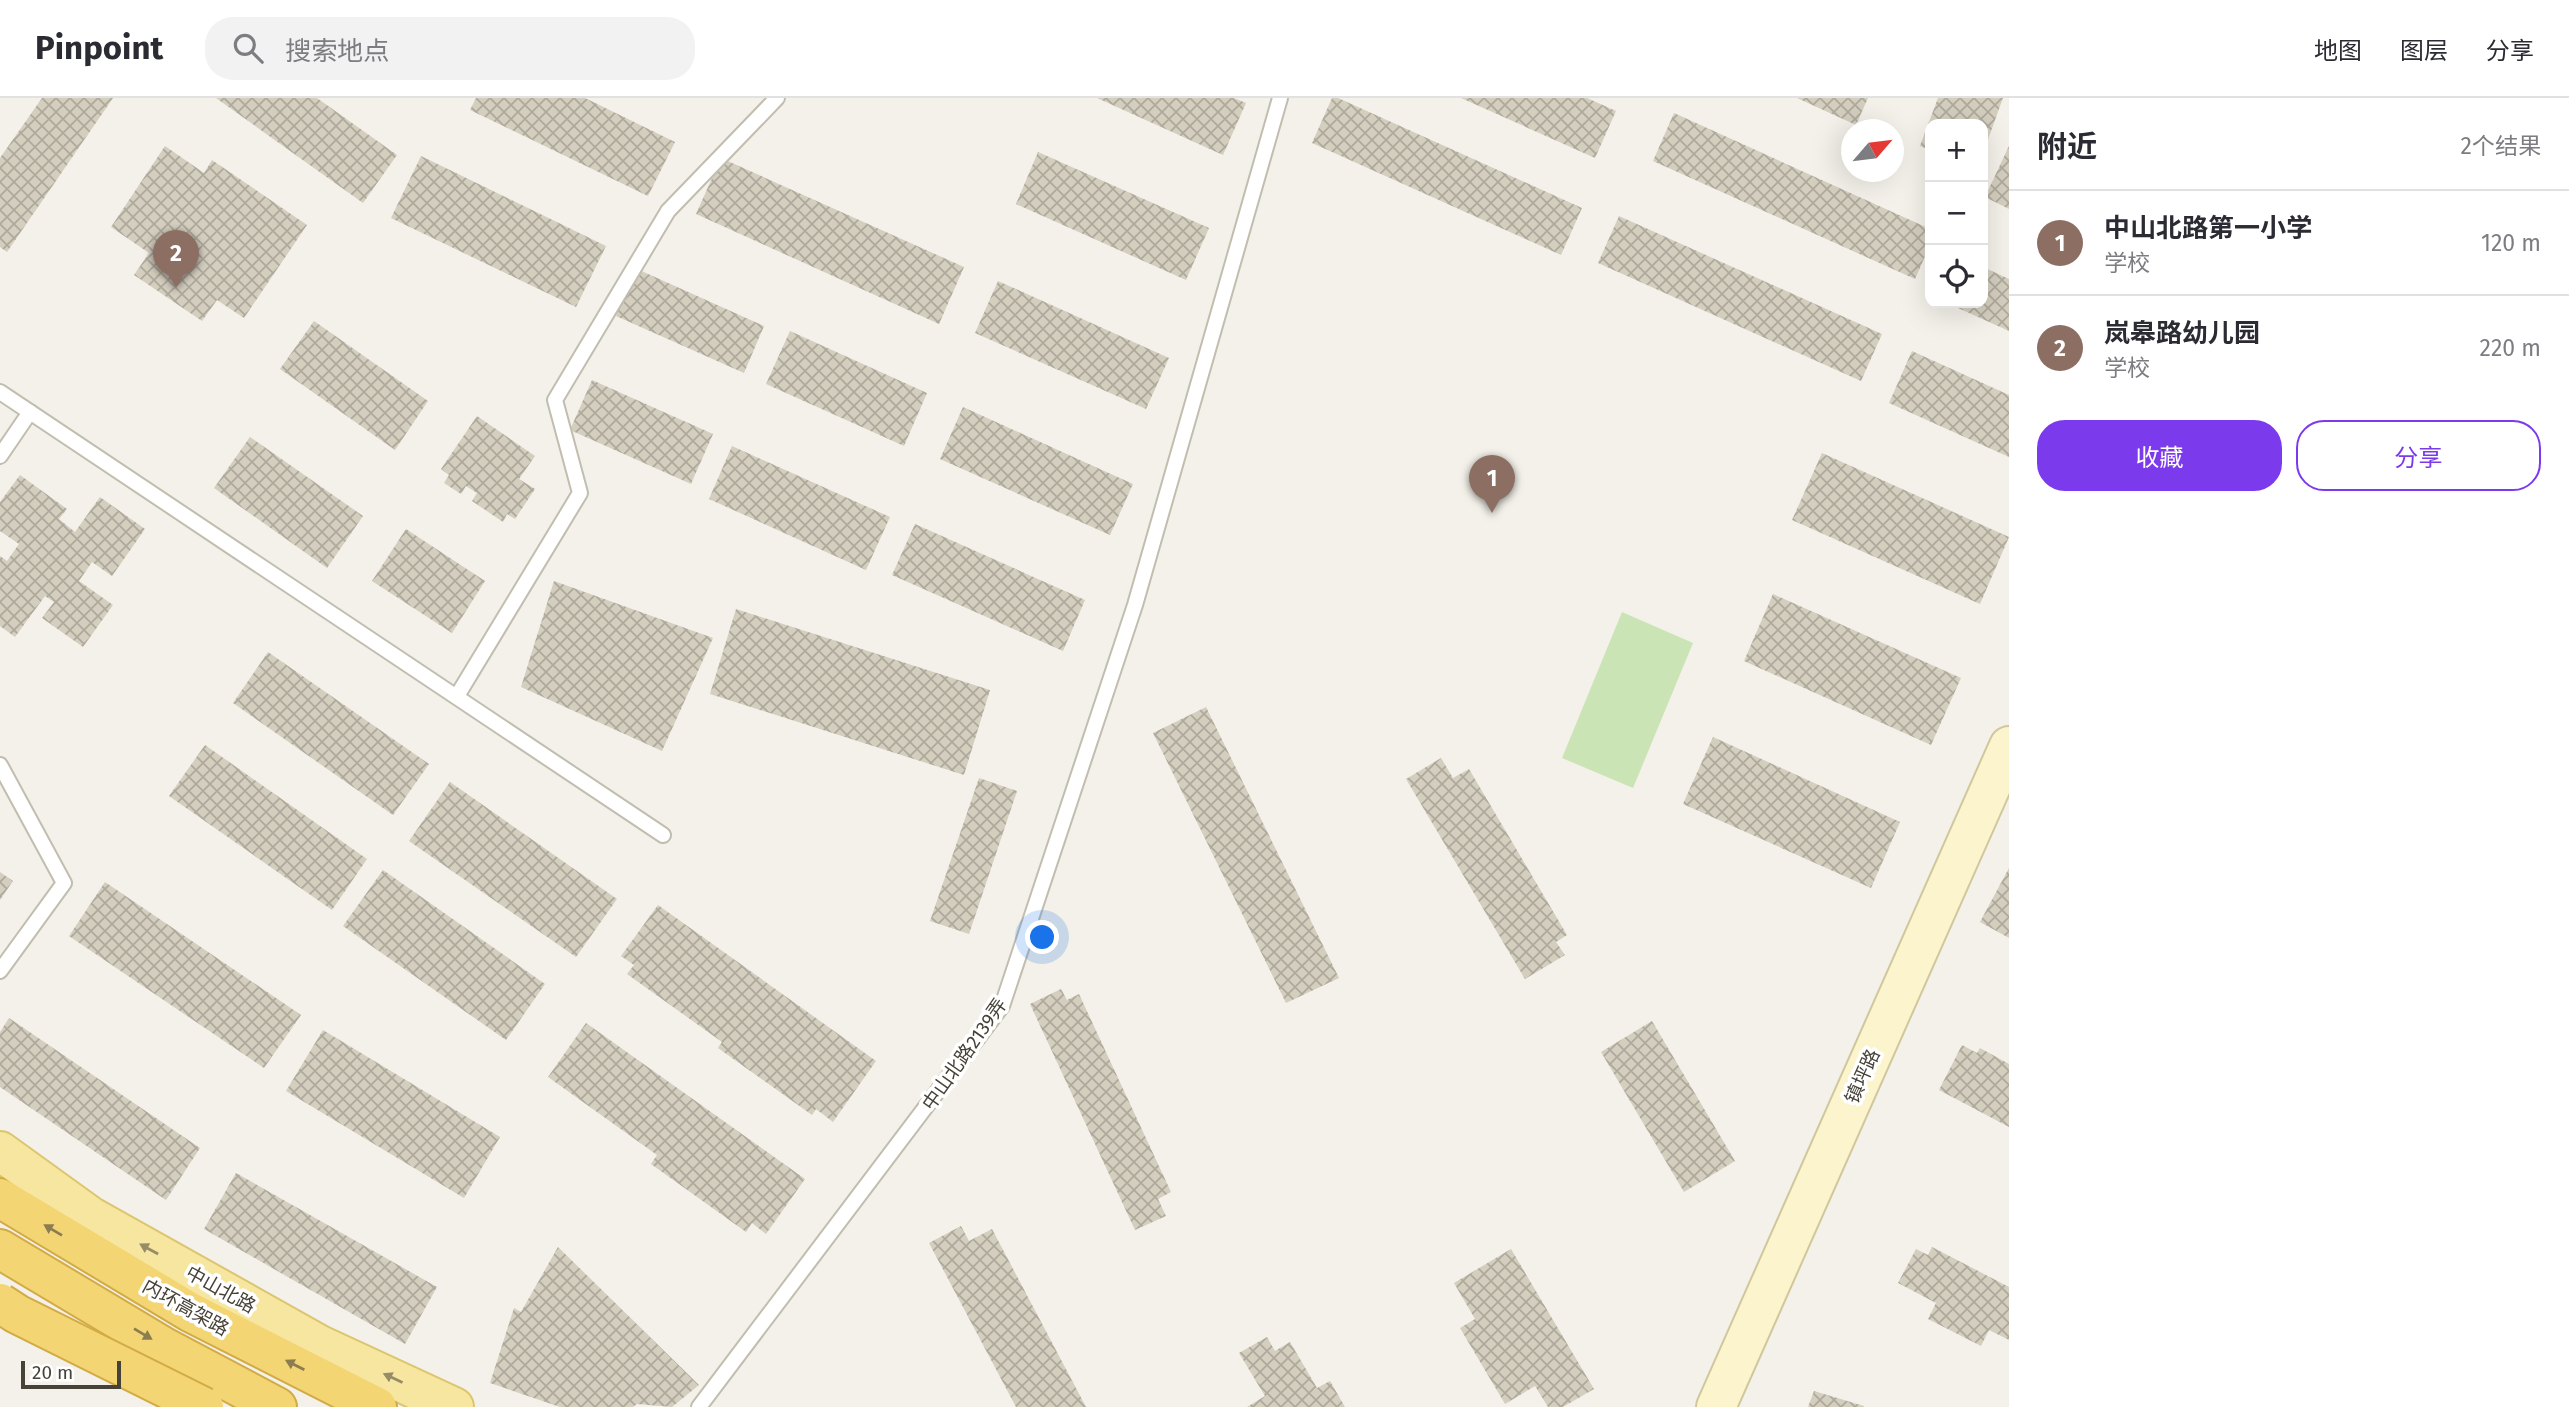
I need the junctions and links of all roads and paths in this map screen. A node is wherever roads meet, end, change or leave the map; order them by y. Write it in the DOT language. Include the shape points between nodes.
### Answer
graph roads {
  1 [pos="777,98"];
  2 [pos="1280,98"];
  3 [pos="0,392"];
  4 [pos="30,412"];
  5 [pos="0,456"];
  6 [pos="457,696"];
  7 [pos="2009,746"];
  8 [pos="0,765"];
  9 [pos="663,835"];
  10 [pos="0,971"];
  11 [pos="0,1151"];
  12 [pos="0,1198"];
  13 [pos="0,1249"];
  14 [pos="0,1301"];
  15 [pos="160,1407"];
  16 [pos="204,1407"];
  17 [pos="277,1407"];
  18 [pos="377,1407"];
  19 [pos="454,1407"];
  20 [pos="699,1407"];
  21 [pos="1716,1407"];
  1 -- 6 [label="lane" via="668,211 555,400 580,493"];
  2 -- 20 [label="lane, 中山北路2139弄" via="1135,605 1002,1006"];
  3 -- 4 [label="lane"];
  4 -- 5 [label="lane"];
  4 -- 6 [label="lane"];
  6 -- 9 [label="lane"];
  7 -- 21 [label="street, 镇坪路"];
  8 -- 10 [label="lane" via="64,883"];
  19 -- 11 [label="main road, 中山北路, one-way" via="320,1345 90,1216"];
  18 -- 12 [label="highway, 内环高架路, one-way" via="190,1312"];
  13 -- 17 [label="highway, one-way" via="164,1347"];
  14 -- 15 [label="main road"];
  14 -- 16 [label="highway, bridge" via="17,1314"];
}
